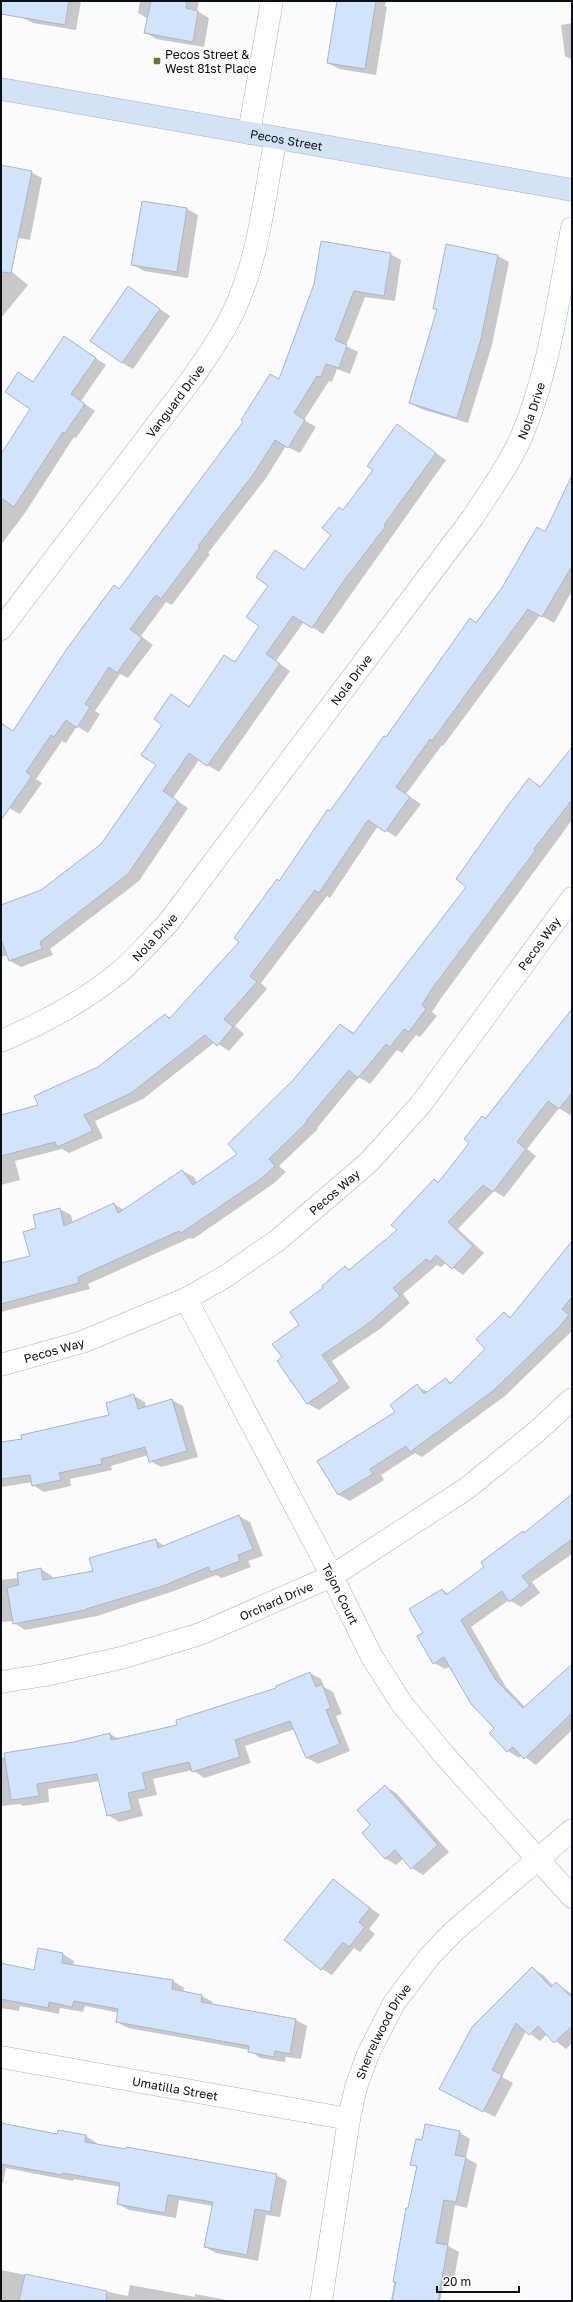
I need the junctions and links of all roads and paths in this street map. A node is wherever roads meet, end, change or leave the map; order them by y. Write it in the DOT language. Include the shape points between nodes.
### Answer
graph roads {
  1 [pos="272,1"];
  2 [pos="1,89"];
  3 [pos="249,133"];
  4 [pos="276,138"];
  5 [pos="572,190"];
  6 [pos="572,228"];
  7 [pos="1,628"];
  8 [pos="572,898"];
  9 [pos="1,1041"];
  10 [pos="186,1298"];
  11 [pos="1,1365"];
  12 [pos="572,1399"];
  13 [pos="332,1576"];
  14 [pos="1,1682"];
  15 [pos="572,1830"];
  16 [pos="539,1859"];
  17 [pos="572,1897"];
  18 [pos="1,2057"];
  19 [pos="350,2119"];
  20 [pos="321,2301"];
  1 -- 3 [label="street"];
  2 -- 3 [label="main road, Pecos Street"];
  3 -- 4 [label="main road, Pecos Street"];
  4 -- 5 [label="main road, Pecos Street"];
  4 -- 7 [label="street, Vanguard Drive" via="252,260 239,300 221,335 194,376"];
  6 -- 9 [label="street, Nola Drive" via="549,345 529,416 502,473 472,517 168,923 116,975 23,1032"];
  8 -- 10 [label="street, Pecos Way" via="421,1104 369,1162 278,1240 226,1276"];
  10 -- 11 [label="street, Pecos Way" via="82,1342"];
  10 -- 13 [label="street, Tejon Court"];
  12 -- 13 [label="street, Orchard Drive" via="506,1458 466,1489"];
  13 -- 14 [label="street, Orchard Drive" via="200,1634 121,1658"];
  13 -- 16 [label="street, Tejon Court" via="372,1657 402,1704 445,1756"];
  15 -- 16 [label="street, Sherrelwood Drive"];
  16 -- 17 [label="street, Tejon Court"];
  16 -- 19 [label="street, Sherrelwood Drive" via="453,1932 407,1984 394,2003 368,2054 356,2087"];
  18 -- 19 [label="street, Umatilla Street"];
  19 -- 20 [label="street, Sherrelwood Drive"];
}
